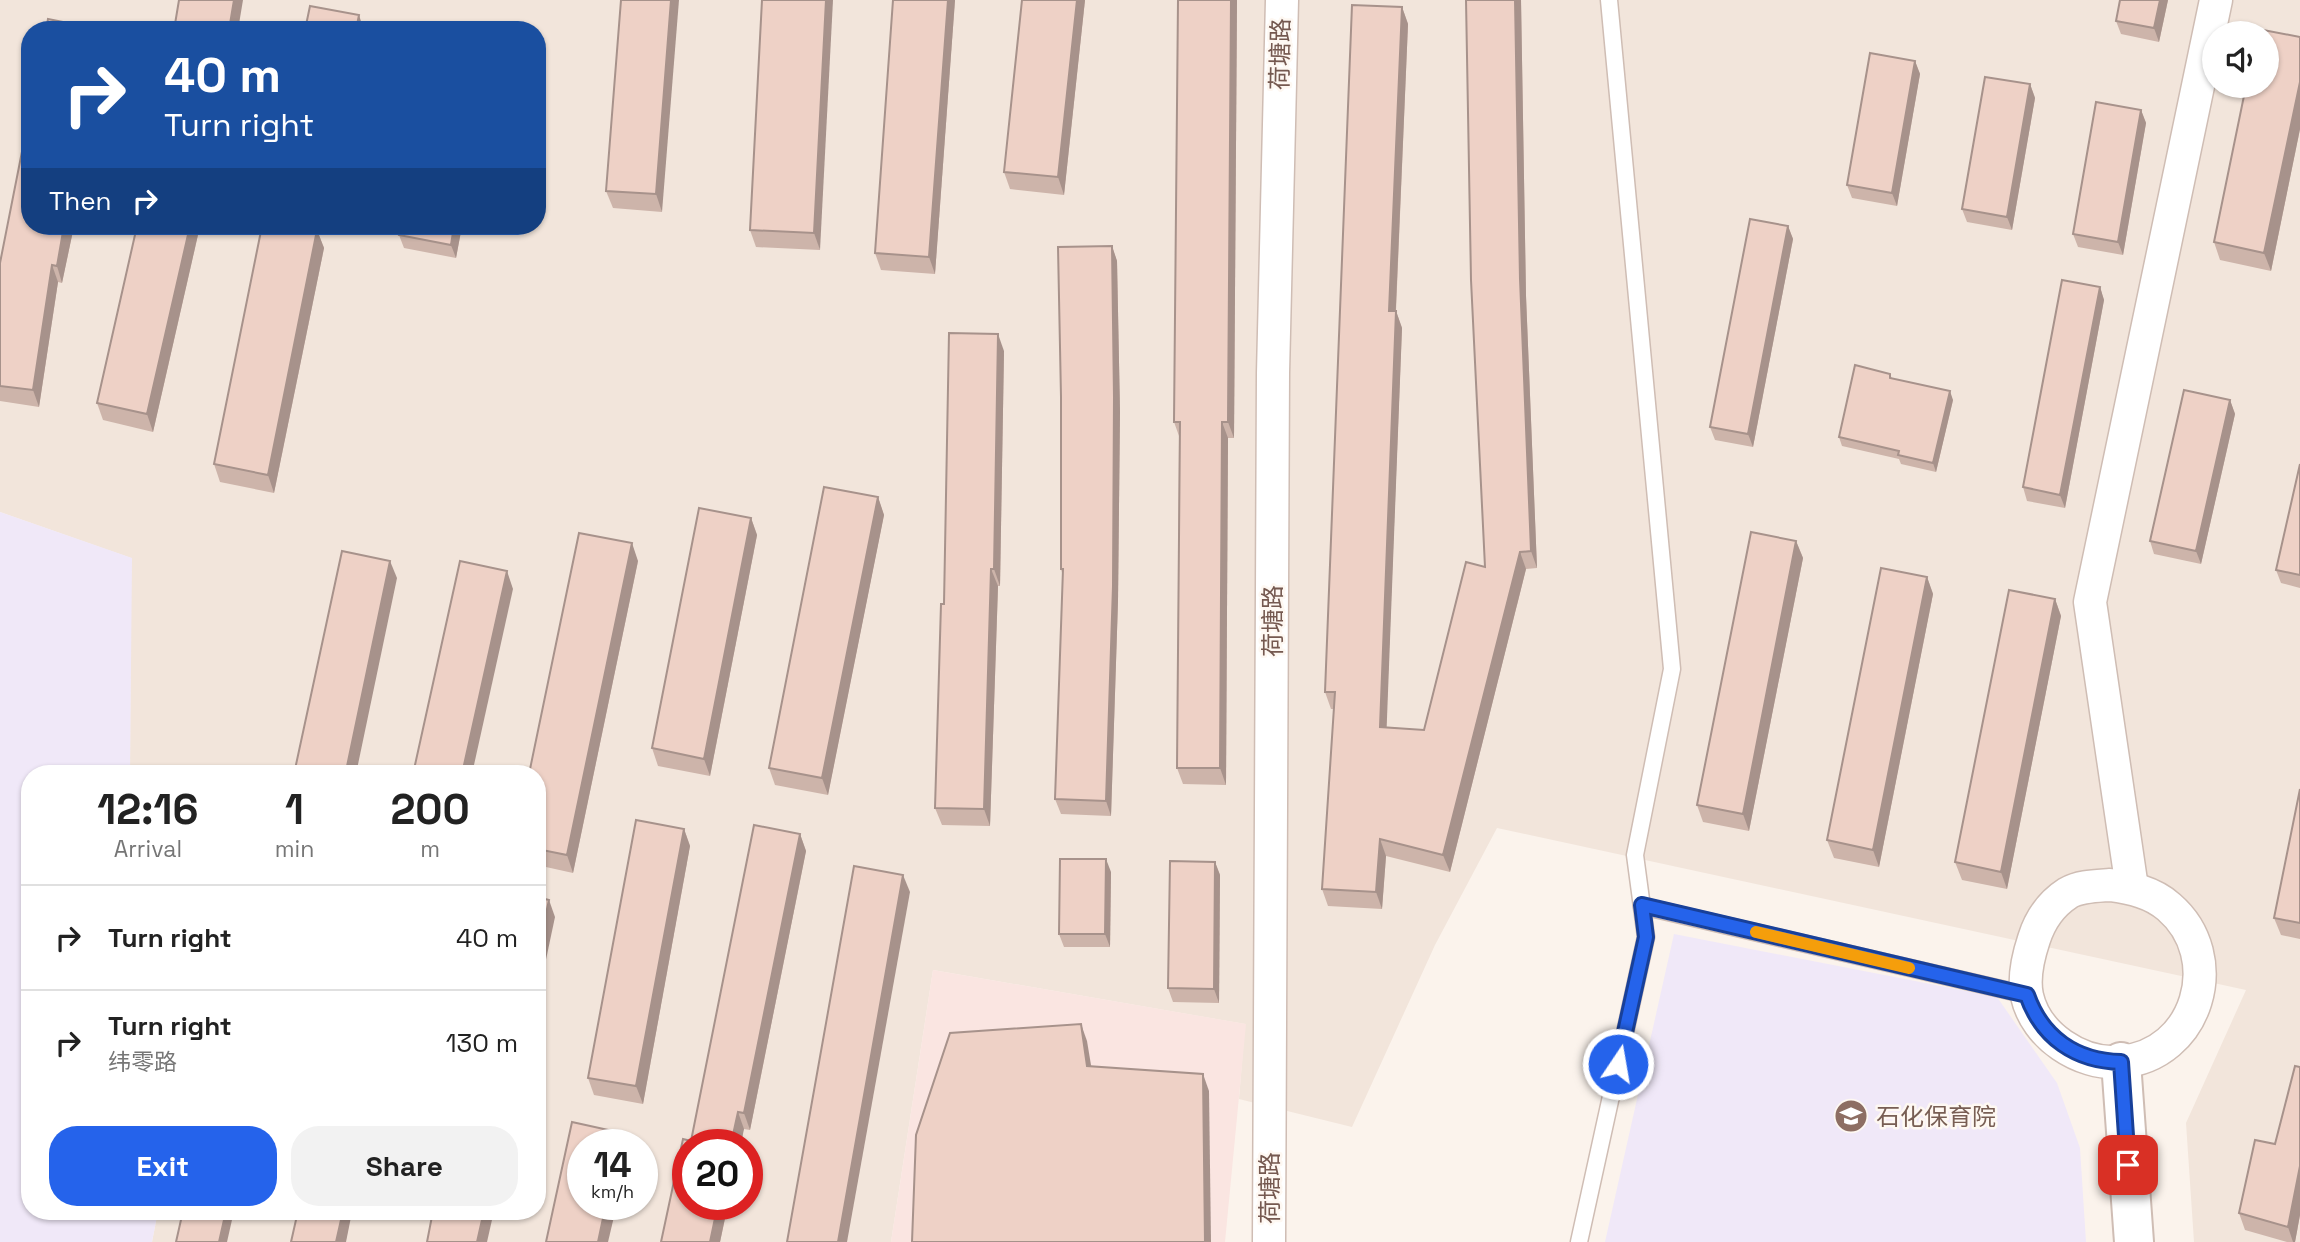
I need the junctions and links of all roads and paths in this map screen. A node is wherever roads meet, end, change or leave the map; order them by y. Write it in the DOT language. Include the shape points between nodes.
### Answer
graph roads {
  1 [pos="1282,0"];
  2 [pos="1609,0"];
  3 [pos="2216,0"];
  4 [pos="2132,888"];
  5 [pos="1642,905"];
  6 [pos="2027,995"];
  7 [pos="2121,1062"];
  8 [pos="1269,1242"];
  9 [pos="1579,1242"];
  10 [pos="2134,1242"];
  1 -- 8 [label="street, 荷塘路" via="1273,373"];
  2 -- 5 [label="lane" via="1672,669 1634,855"];
  3 -- 4 [label="street" via="2090,602"];
  4 -- 6 [label="street" via="2091,886 2070,892 2053,906 2040,922 2031,948 2025,972"];
  4 -- 7 [label="street" via="2170,907 2181,921 2200,961 2199,983 2193,1009 2180,1032 2164,1046"];
  5 -- 6 [label="lane"];
  5 -- 9 [label="lane" via="1646,937"];
  6 -- 7 [label="street" via="2044,1028 2066,1048 2101,1061"];
  7 -- 10 [label="street"];
}
